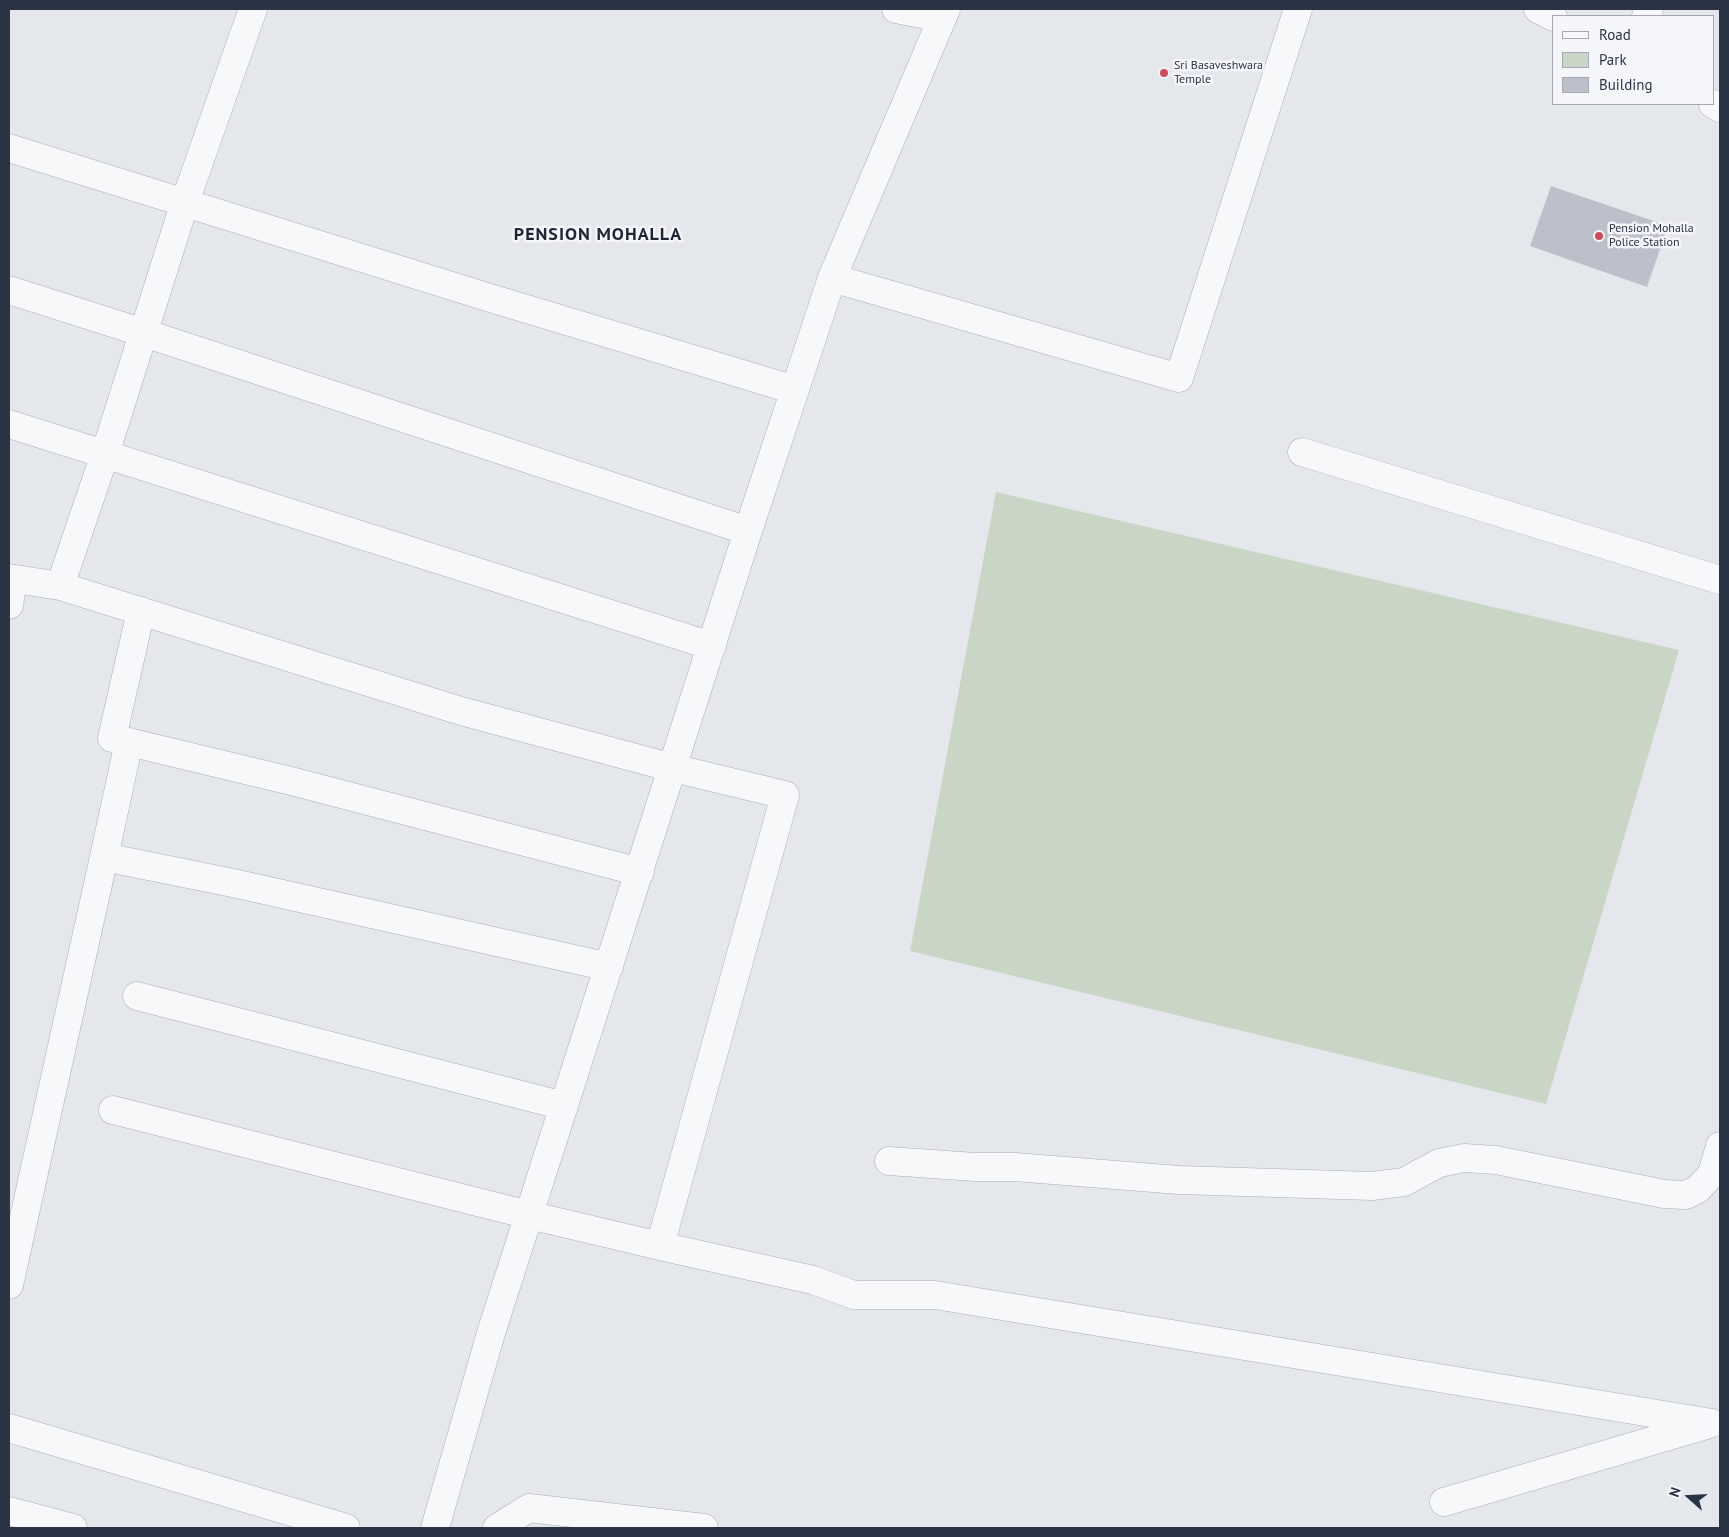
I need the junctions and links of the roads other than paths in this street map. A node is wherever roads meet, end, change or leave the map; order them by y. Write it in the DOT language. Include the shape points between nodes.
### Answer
graph roads {
  1 [pos="253,9"];
  2 [pos="896,9"];
  3 [pos="1298,9"];
  4 [pos="1538,9"];
  5 [pos="944,13"];
  6 [pos="1552,16"];
  7 [pos="9,148"];
  8 [pos="185,202"];
  9 [pos="832,278"];
  10 [pos="9,290"];
  11 [pos="144,332"];
  12 [pos="795,390"];
  13 [pos="9,424"];
  14 [pos="1302,452"];
  15 [pos="105,454"];
  16 [pos="748,531"];
  17 [pos="1720,580"];
  18 [pos="60,586"];
  19 [pos="10,587"];
  20 [pos="141,611"];
  21 [pos="712,646"];
  22 [pos="129,742"];
  23 [pos="673,768"];
  24 [pos="104,857"];
  25 [pos="640,872"];
  26 [pos="609,967"];
  27 [pos="138,996"];
  28 [pos="564,1106"];
  29 [pos="113,1110"];
  30 [pos="1720,1146"];
  31 [pos="889,1161"];
  32 [pos="530,1215"];
  33 [pos="660,1246"];
  34 [pos="9,1284"];
  35 [pos="1716,1422"];
  36 [pos="9,1428"];
  37 [pos="1444,1502"];
  38 [pos="9,1511"];
  39 [pos="74,1528"];
  40 [pos="346,1528"];
  41 [pos="435,1528"];
  42 [pos="497,1528"];
  43 [pos="704,1528"];
  1 -- 8 [label="street"];
  2 -- 5 [label="street"];
  3 -- 9 [label="street" via="1178,378"];
  4 -- 6 [label="street"];
  5 -- 9 [label="street"];
  7 -- 8 [label="street"];
  8 -- 11 [label="street"];
  8 -- 12 [label="street"];
  9 -- 12 [label="street"];
  10 -- 11 [label="street"];
  11 -- 15 [label="street"];
  11 -- 16 [label="street"];
  12 -- 16 [label="street"];
  13 -- 15 [label="street"];
  14 -- 17 [label="street"];
  15 -- 18 [label="street"];
  15 -- 21 [label="street"];
  16 -- 21 [label="street"];
  18 -- 19 [label="street"];
  18 -- 20 [label="street"];
  20 -- 22 [label="street" via="112,738"];
  20 -- 23 [label="street" via="461,711"];
  21 -- 23 [label="street"];
  22 -- 24 [label="street"];
  22 -- 25 [label="street"];
  23 -- 25 [label="street"];
  23 -- 33 [label="street" via="785,795"];
  24 -- 26 [label="street" via="232,882"];
  24 -- 34 [label="street"];
  25 -- 26 [label="street"];
  26 -- 28 [label="street"];
  27 -- 28 [label="street"];
  28 -- 32 [label="street"];
  29 -- 32 [label="street"];
  30 -- 31 [label="street" via="1712,1174 1698,1189 1686,1195 1664,1194 1496,1160 1464,1158 1440,1163 1404,1182 1372,1186 1180,1180"];
  32 -- 33 [label="street"];
  32 -- 41 [label="street" via="491,1333"];
  33 -- 35 [label="street" via="813,1280 854,1295 934,1295"];
  35 -- 37 [label="street"];
  36 -- 40 [label="street"];
  38 -- 39 [label="street"];
  42 -- 43 [label="street" via="529,1508"];
}
